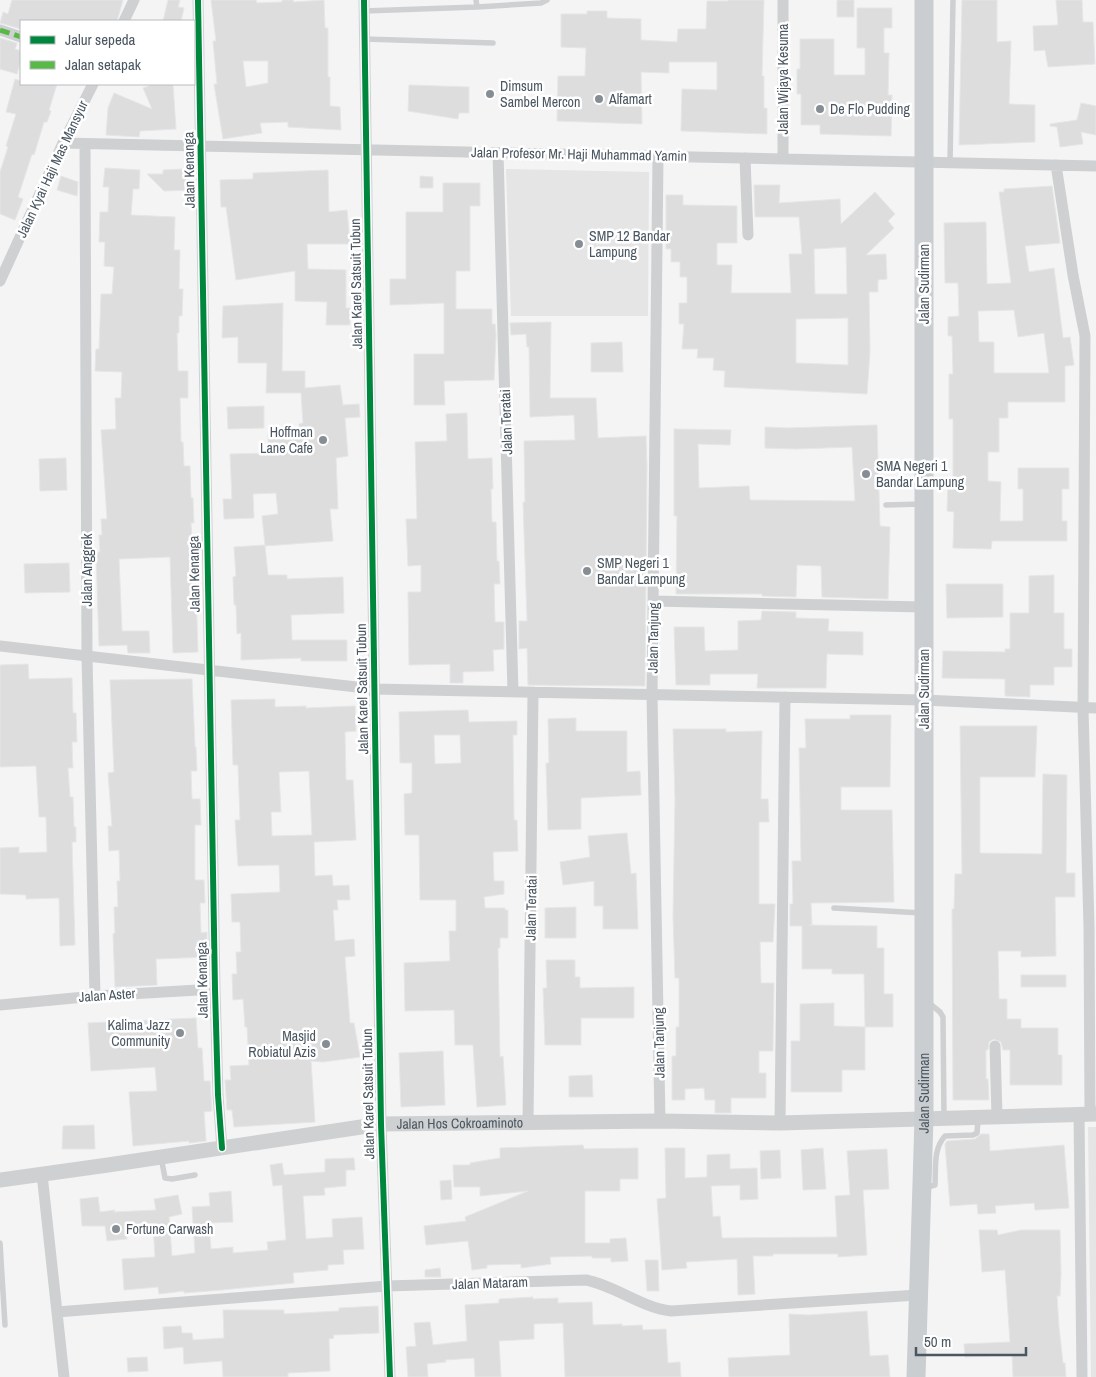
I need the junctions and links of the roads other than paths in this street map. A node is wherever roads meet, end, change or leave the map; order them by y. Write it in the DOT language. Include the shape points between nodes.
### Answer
graph roads {
  1 [pos="134,0"];
  2 [pos="198,0"];
  3 [pos="476,0"];
  4 [pos="547,0"];
  5 [pos="783,0"];
  6 [pos="924,0"];
  7 [pos="953,0"];
  8 [pos="364,5"];
  9 [pos="477,7"];
  10 [pos="124,20"];
  11 [pos="0,30"];
  12 [pos="20,37"];
  13 [pos="364,39"];
  14 [pos="493,43"];
  15 [pos="92,85"];
  16 [pos="63,143"];
  17 [pos="84,144"];
  18 [pos="201,146"];
  19 [pos="366,150"];
  20 [pos="498,153"];
  21 [pos="658,156"];
  22 [pos="745,158"];
  23 [pos="784,159"];
  24 [pos="924,161"];
  25 [pos="950,162"];
  26 [pos="1056,165"];
  27 [pos="1096,166"];
  28 [pos="748,235"];
  29 [pos="0,281"];
  30 [pos="924,504"];
  31 [pos="886,505"];
  32 [pos="653,601"];
  33 [pos="924,607"];
  34 [pos="0,646"];
  35 [pos="87,656"];
  36 [pos="208,671"];
  37 [pos="374,689"];
  38 [pos="513,692"];
  39 [pos="533,692"];
  40 [pos="652,695"];
  41 [pos="785,697"];
  42 [pos="924,700"];
  43 [pos="1096,708"];
  44 [pos="1083,709"];
  45 [pos="834,908"];
  46 [pos="924,913"];
  47 [pos="1092,927"];
  48 [pos="215,988"];
  49 [pos="95,996"];
  50 [pos="924,1000"];
  51 [pos="0,1005"];
  52 [pos="994,1046"];
  53 [pos="1088,1114"];
  54 [pos="997,1116"];
  55 [pos="978,1117"];
  56 [pos="924,1118"];
  57 [pos="944,1118"];
  58 [pos="660,1121"];
  59 [pos="528,1123"];
  60 [pos="780,1123"];
  61 [pos="381,1124"];
  62 [pos="222,1148"];
  63 [pos="161,1157"];
  64 [pos="42,1174"];
  65 [pos="195,1175"];
  66 [pos="0,1180"];
  67 [pos="922,1188"];
  68 [pos="0,1243"];
  69 [pos="387,1286"];
  70 [pos="918,1295"];
  71 [pos="2,1299"];
  72 [pos="57,1312"];
  73 [pos="5,1324"];
  74 [pos="64,1377"];
  75 [pos="390,1377"];
  76 [pos="916,1377"];
  77 [pos="1082,1377"];
  1 -- 10 [label="street"];
  2 -- 18 [label="street, Jalan Kenanga"];
  3 -- 9 [label="lane"];
  4 -- 9 [label="lane"];
  5 -- 23 [label="street, Jalan Wijaya Kesuma"];
  6 -- 24 [label="main road, Jalan Sudirman"];
  7 -- 25 [label="lane"];
  8 -- 9 [label="lane"];
  8 -- 13 [label="street, Jalan Karel Satsuit Tubun"];
  11 -- 12 [label="street"];
  13 -- 14 [label="lane"];
  13 -- 19 [label="street, Jalan Karel Satsuit Tubun"];
  15 -- 16 [label="street, Jalan Kyai Haji Mas Mansyur"];
  16 -- 17 [label="street, Jalan Profesor Mr. Haji Muhammad Yamin"];
  16 -- 29 [label="street, Jalan Kyai Haji Mas Mansyur"];
  17 -- 18 [label="street, Jalan Profesor Mr. Haji Muhammad Yamin"];
  17 -- 35 [label="street, Jalan Anggrek"];
  18 -- 19 [label="street, Jalan Profesor Mr. Haji Muhammad Yamin"];
  18 -- 36 [label="street, Jalan Kenanga"];
  19 -- 20 [label="street, Jalan Profesor Mr. Haji Muhammad Yamin"];
  19 -- 37 [label="street, Jalan Karel Satsuit Tubun"];
  20 -- 21 [label="street, Jalan Profesor Mr. Haji Muhammad Yamin"];
  20 -- 38 [label="street, Jalan Teratai"];
  21 -- 22 [label="street, Jalan Profesor Mr. Haji Muhammad Yamin"];
  21 -- 32 [label="street, Jalan Tanjung"];
  22 -- 23 [label="street, Jalan Profesor Mr. Haji Muhammad Yamin"];
  22 -- 28 [label="street"];
  23 -- 24 [label="street, Jalan Profesor Mr. Haji Muhammad Yamin"];
  24 -- 25 [label="street, Jalan Profesor Mr. Haji Muhammad Yamin"];
  24 -- 30 [label="main road, Jalan Sudirman"];
  25 -- 26 [label="street, Jalan Profesor Mr. Haji Muhammad Yamin"];
  26 -- 27 [label="street, Jalan Profesor Mr. Haji Muhammad Yamin"];
  26 -- 44 [label="street" via="1085,336"];
  30 -- 31 [label="lane"];
  30 -- 33 [label="main road, Jalan Sudirman"];
  32 -- 33 [label="street"];
  32 -- 40 [label="street, Jalan Tanjung"];
  33 -- 42 [label="main road, Jalan Sudirman"];
  34 -- 35 [label="street"];
  35 -- 36 [label="street"];
  35 -- 49 [label="street, Jalan Anggrek"];
  36 -- 37 [label="street"];
  36 -- 48 [label="street, Jalan Kenanga"];
  37 -- 38 [label="street"];
  37 -- 61 [label="street, Jalan Karel Satsuit Tubun"];
  38 -- 39 [label="street"];
  39 -- 40 [label="street"];
  39 -- 59 [label="street, Jalan Teratai"];
  40 -- 41 [label="street"];
  40 -- 58 [label="street, Jalan Tanjung"];
  41 -- 42 [label="street"];
  41 -- 60 [label="street"];
  42 -- 44 [label="street"];
  42 -- 46 [label="main road, Jalan Sudirman"];
  43 -- 44 [label="street"];
  44 -- 47 [label="street"];
  45 -- 46 [label="lane"];
  46 -- 50 [label="main road, Jalan Sudirman"];
  47 -- 53 [label="street"];
  48 -- 49 [label="street, Jalan Aster"];
  48 -- 62 [label="street, Jalan Kenanga"];
  49 -- 51 [label="street, Jalan Aster"];
  50 -- 56 [label="main road, Jalan Sudirman"];
  50 -- 57 [label="lane" via="943,1017"];
  52 -- 54 [label="street"];
  53 -- 54 [label="street, Jalan Hos Cokroaminoto"];
  53 -- 77 [label="street"];
  54 -- 55 [label="street, Jalan Hos Cokroaminoto"];
  55 -- 57 [label="street, Jalan Hos Cokroaminoto"];
  55 -- 67 [label="lane" via="978,1133 945,1136 940,1141 935,1185"];
  56 -- 57 [label="street, Jalan Hos Cokroaminoto"];
  56 -- 60 [label="street, Jalan Hos Cokroaminoto"];
  56 -- 67 [label="main road, Jalan Sudirman"];
  58 -- 59 [label="street, Jalan Hos Cokroaminoto"];
  58 -- 60 [label="street, Jalan Hos Cokroaminoto"];
  59 -- 61 [label="street, Jalan Hos Cokroaminoto"];
  61 -- 62 [label="street, Jalan Hos Cokroaminoto"];
  61 -- 69 [label="street, Jalan Karel Satsuit Tubun"];
  62 -- 63 [label="street, Jalan Hos Cokroaminoto"];
  63 -- 64 [label="street, Jalan Hos Cokroaminoto"];
  63 -- 65 [label="lane" via="165,1178"];
  64 -- 66 [label="street, Jalan Hos Cokroaminoto"];
  64 -- 72 [label="street"];
  67 -- 70 [label="main road, Jalan Sudirman"];
  68 -- 71 [label="lane"];
  69 -- 70 [label="street, Jalan Mataram" via="586,1280 609,1286 657,1309 671,1311"];
  69 -- 72 [label="street, Jalan Mataram"];
  69 -- 75 [label="street, Jalan Karel Satsuit Tubun"];
  70 -- 76 [label="main road, Jalan Sudirman"];
  71 -- 73 [label="lane"];
  72 -- 74 [label="street"];
}
